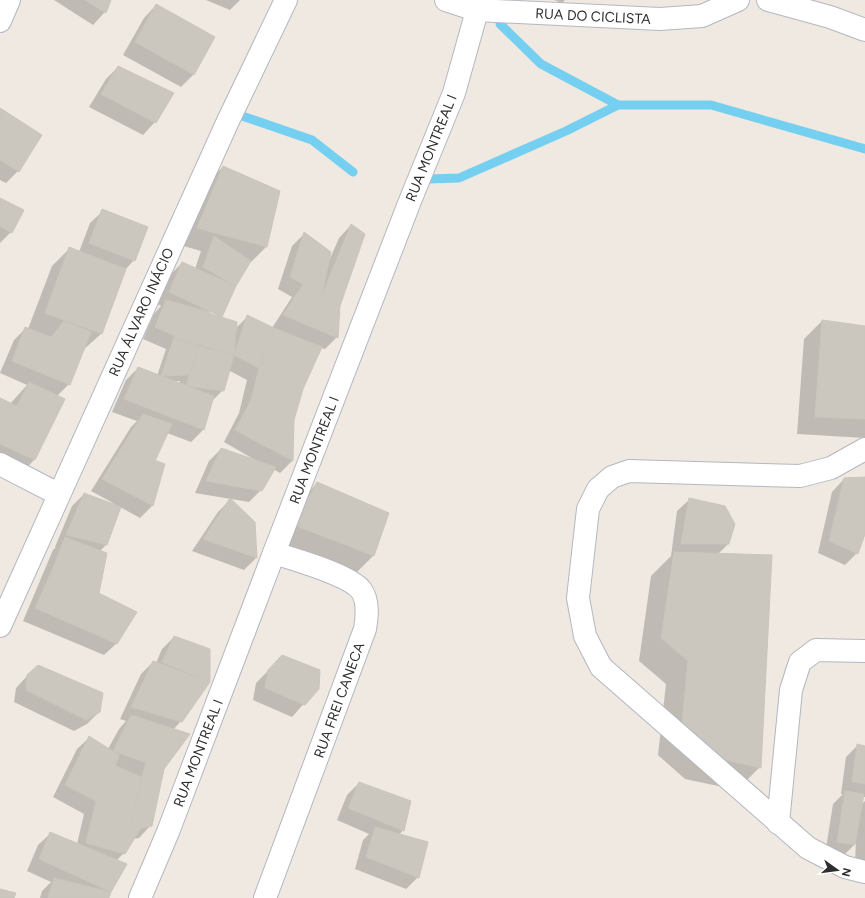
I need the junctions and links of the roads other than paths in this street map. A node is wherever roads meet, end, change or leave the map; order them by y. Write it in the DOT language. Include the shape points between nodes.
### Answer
graph roads {
  1 [pos="9,0"];
  2 [pos="286,0"];
  3 [pos="446,0"];
  4 [pos="738,0"];
  5 [pos="768,0"];
  6 [pos="478,5"];
  7 [pos="0,21"];
  8 [pos="865,30"];
  9 [pos="865,450"];
  10 [pos="0,464"];
  11 [pos="58,494"];
  12 [pos="274,553"];
  13 [pos="0,626"];
  14 [pos="865,651"];
  15 [pos="778,823"];
  16 [pos="865,872"];
  17 [pos="140,898"];
  18 [pos="266,898"];
  1 -- 7 [label="street"];
  2 -- 11 [label="street, RUA ÁLVARO INÁCIO"];
  3 -- 6 [label="street, RUA DO CICLISTA"];
  4 -- 6 [label="street, RUA DO CICLISTA" via="702,16 660,19"];
  5 -- 8 [label="street" via="830,17"];
  6 -- 12 [label="street, RUA MONTREAL I" via="454,93"];
  9 -- 15 [label="street" via="832,468 800,476 629,471 612,477 598,489 588,509 578,598 585,636 601,667"];
  10 -- 11 [label="street"];
  11 -- 13 [label="street, RUA ÁLVARO INÁCIO"];
  12 -- 17 [label="street, RUA MONTREAL I" via="168,832"];
  12 -- 18 [label="street, RUA FREI CANECA" via="339,575 360,590 367,613 366,629"];
  14 -- 15 [label="street" via="816,650 800,662 791,690"];
  15 -- 16 [label="street" via="808,848 845,867"];
}
